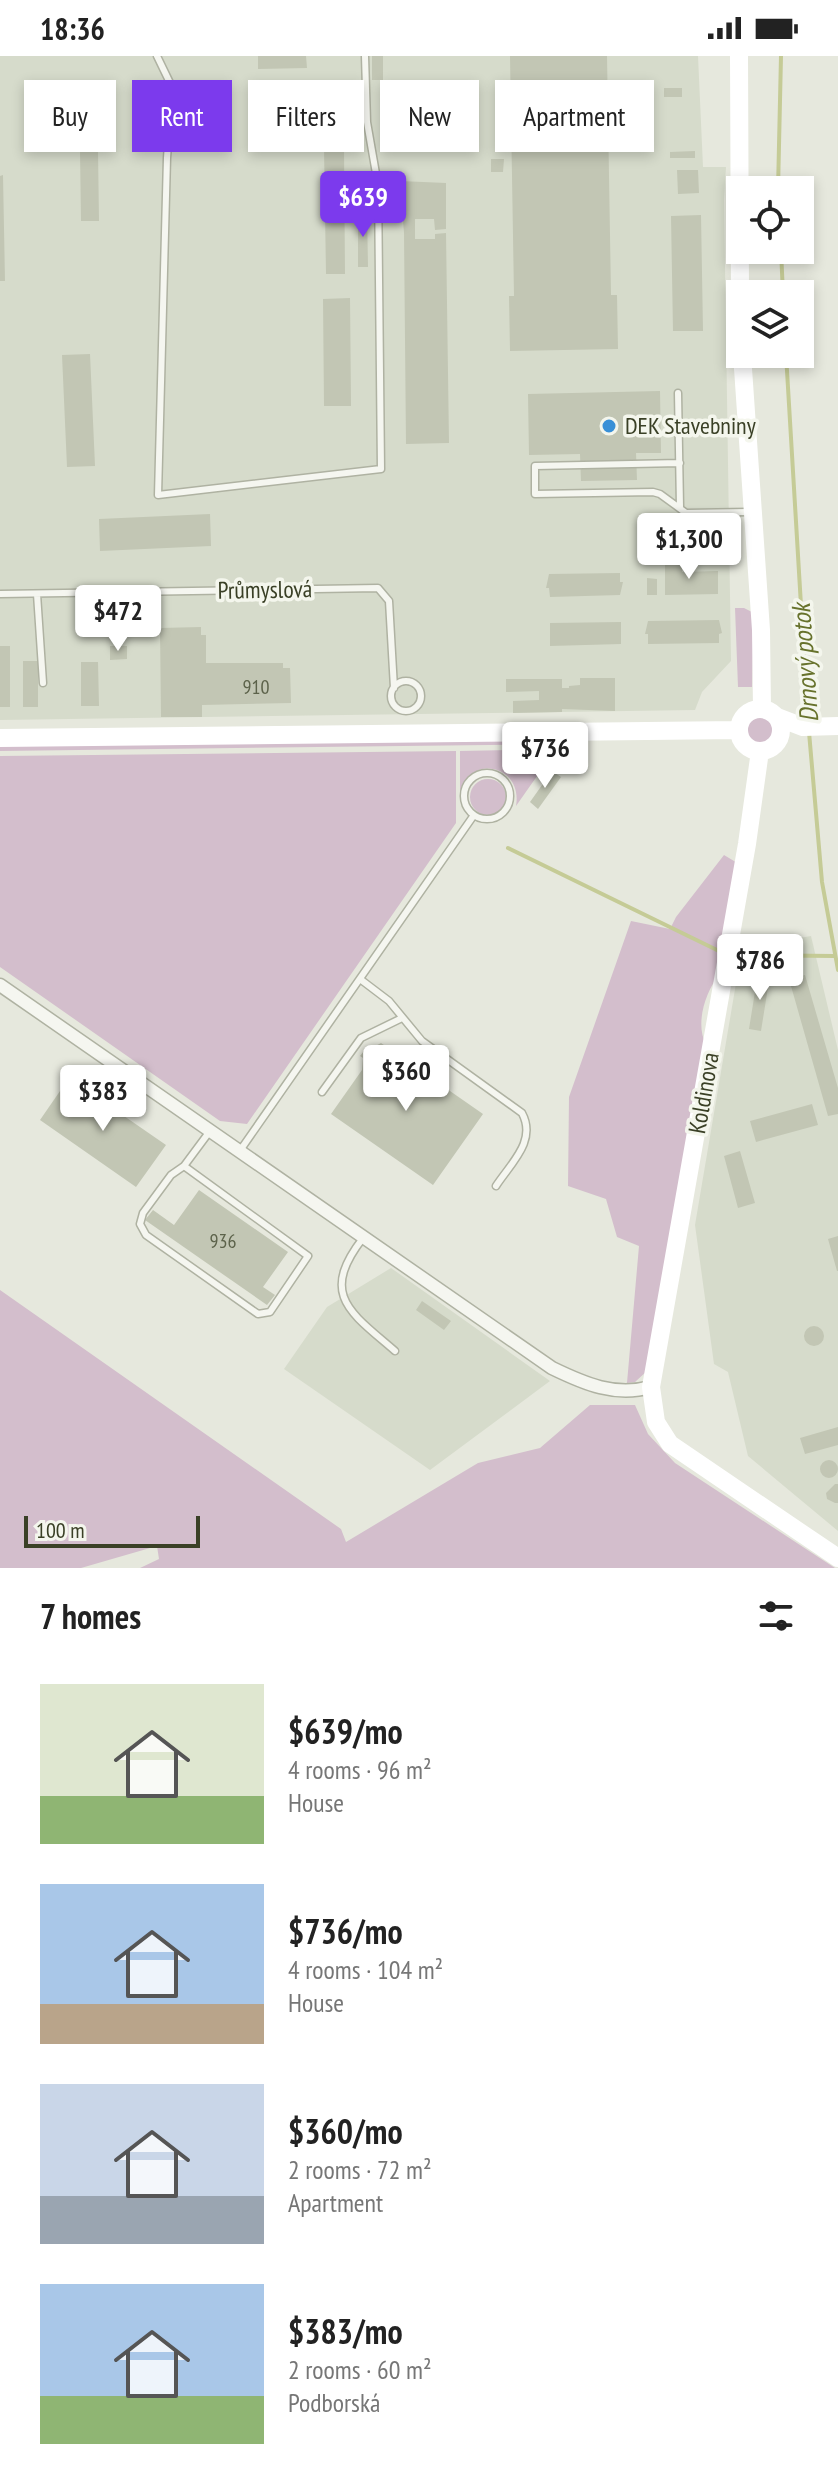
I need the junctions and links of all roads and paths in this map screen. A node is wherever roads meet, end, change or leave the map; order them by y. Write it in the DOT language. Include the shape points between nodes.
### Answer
graph roads {
  1 [pos="157,56"];
  2 [pos="365,56"];
  3 [pos="739,56"];
  4 [pos="740,280"];
  5 [pos="743,368"];
  6 [pos="678,393"];
  7 [pos="680,463"];
  8 [pos="680,507"];
  9 [pos="753,512"];
  10 [pos="0,594"];
  11 [pos="37,594"];
  12 [pos="43,683"];
  13 [pos="394,688"];
  14 [pos="769,713"];
  15 [pos="836,726"];
  16 [pos="739,730"];
  17 [pos="794,730"];
  18 [pos="0,738"];
  19 [pos="760,751"];
  20 [pos="474,815"];
  21 [pos="360,979"];
  22 [pos="0,985"];
  23 [pos="402,1018"];
  24 [pos="322,1092"];
  25 [pos="210,1131"];
  26 [pos="239,1152"];
  27 [pos="184,1166"];
  28 [pos="496,1186"];
  29 [pos="363,1238"];
  30 [pos="395,1351"];
  31 [pos="651,1387"];
  32 [pos="838,1558"];
  1 -- 2 [label="lane" via="172,87 158,495 381,469 378,185 367,122"];
  3 -- 4 [label="main road"];
  5 -- 9 [label="main road"];
  6 -- 7 [label="lane"];
  7 -- 8 [label="lane"];
  7 -- 8 [label="lane" via="535,466 535,494 653,492"];
  8 -- 9 [label="lane" via="686,513"];
  9 -- 14 [label="main road"];
  10 -- 11 [label="lane, Průmyslová"];
  11 -- 12 [label="lane"];
  11 -- 13 [label="lane, Průmyslová" via="378,588 389,601"];
  13 -- 13 [label="lane" via="391,697 398,709 407,711 419,703 420,693 411,682"];
  14 -- 16 [label="main road" via="743,717"];
  14 -- 17 [label="main road" via="781,727"];
  15 -- 17 [label="main road"];
  16 -- 18 [label="main road"];
  16 -- 19 [label="main road" via="747,747"];
  17 -- 19 [label="main road"];
  19 -- 31 [label="main road, Koldinova"];
  20 -- 20 [label="lane" via="489,820 503,813 510,791 501,777 485,773 466,787 465,802"];
  20 -- 21 [label="lane"];
  21 -- 23 [label="lane"];
  21 -- 26 [label="lane"];
  22 -- 25 [label="street"];
  23 -- 24 [label="lane" via="361,1038"];
  23 -- 28 [label="lane" via="422,1041 522,1113 528,1139"];
  25 -- 26 [label="street"];
  25 -- 27 [label="lane"];
  26 -- 29 [label="street"];
  27 -- 27 [label="lane" via="143,1213 142,1230 258,1314 270,1312 308,1256"];
  29 -- 30 [label="lane" via="343,1268 342,1293"];
  29 -- 31 [label="street" via="552,1368 589,1386 630,1393"];
  31 -- 32 [label="main road" via="656,1422 670,1444"];
}
